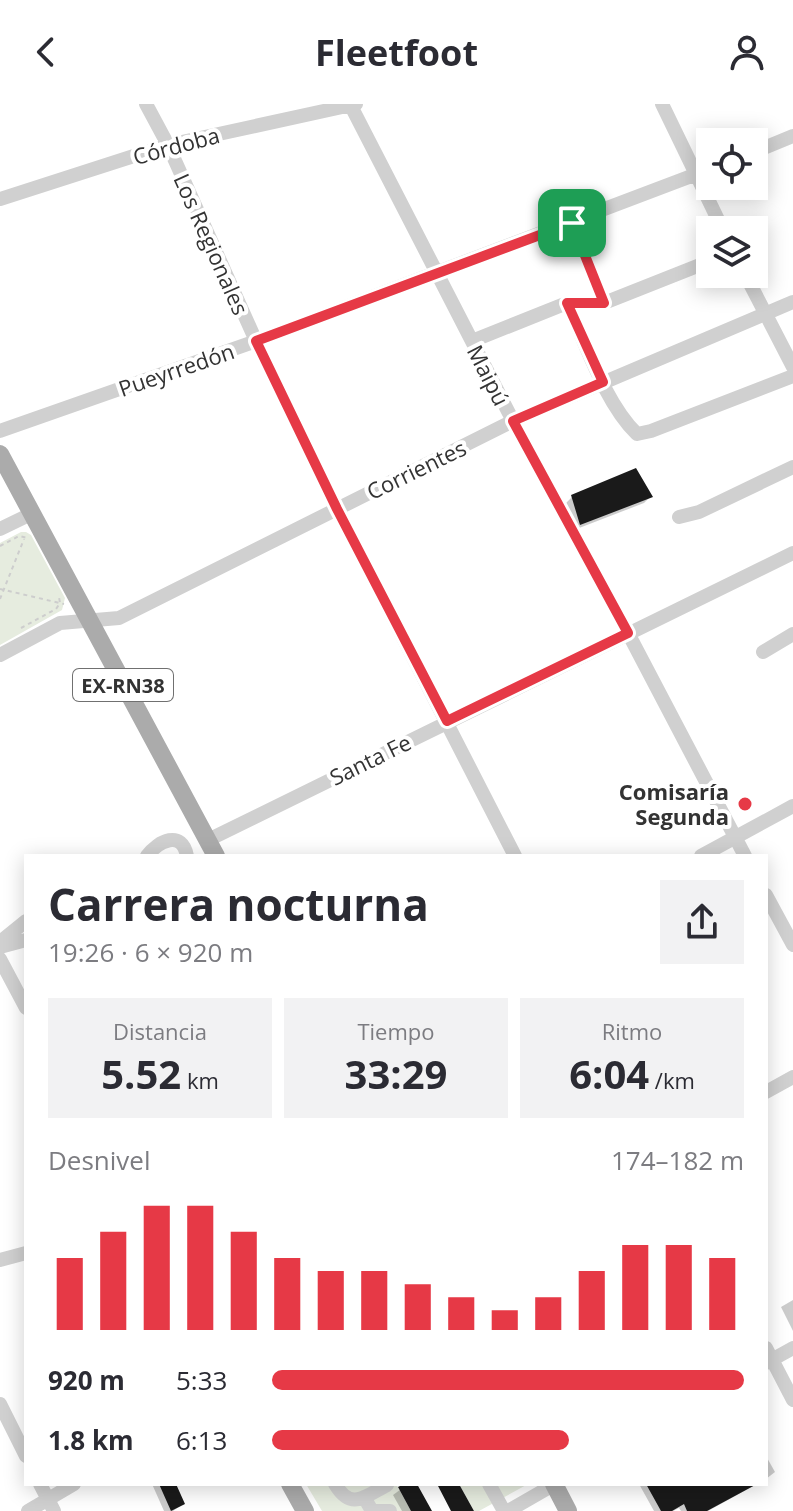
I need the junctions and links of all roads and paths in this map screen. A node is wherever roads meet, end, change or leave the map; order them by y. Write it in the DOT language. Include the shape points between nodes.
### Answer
graph roads {
  1 [pos="146,104"];
  2 [pos="662,104"];
  3 [pos="353,105"];
  4 [pos="793,136"];
  5 [pos="168,145"];
  6 [pos="768,146"];
  7 [pos="696,160"];
  8 [pos="696,175"];
  9 [pos="0,199"];
  10 [pos="572,223"];
  11 [pos="696,267"];
  12 [pos="438,273"];
  13 [pos="753,288"];
  14 [pos="793,302"];
  15 [pos="567,303"];
  16 [pos="604,303"];
  17 [pos="766,313"];
  18 [pos="256,341"];
  19 [pos="472,341"];
  20 [pos="793,367"];
  21 [pos="793,376"];
  22 [pos="603,382"];
  23 [pos="513,421"];
  24 [pos="0,431"];
  25 [pos="0,454"];
  26 [pos="793,467"];
  27 [pos="337,509"];
  28 [pos="31,514"];
  29 [pos="679,517"];
  30 [pos="0,529"];
  31 [pos="26,537"];
  32 [pos="0,546"];
  33 [pos="793,553"];
  34 [pos="2,589"];
  35 [pos="59,597"];
  36 [pos="0,599"];
  37 [pos="60,603"];
  38 [pos="65,604"];
  39 [pos="88,620"];
  40 [pos="628,633"];
  41 [pos="11,634"];
  42 [pos="793,634"];
  43 [pos="763,652"];
  44 [pos="0,655"];
  45 [pos="447,721"];
  46 [pos="793,806"];
  47 [pos="735,838"];
  48 [pos="212,848"];
  49 [pos="148,854"];
  50 [pos="186,854"];
  51 [pos="514,854"];
  52 [pos="705,854"];
  53 [pos="744,854"];
  54 [pos="768,899"];
  55 [pos="24,923"];
  56 [pos="24,940"];
  57 [pos="0,944"];
  58 [pos="793,945"];
  59 [pos="0,959"];
  60 [pos="24,1004"];
  61 [pos="793,1077"];
  62 [pos="768,1091"];
  63 [pos="24,1254"];
  64 [pos="0,1260"];
  65 [pos="793,1348"];
  66 [pos="768,1357"];
  67 [pos="793,1400"];
  68 [pos="0,1404"];
  69 [pos="24,1452"];
  70 [pos="41,1486"];
  71 [pos="72,1486"];
  72 [pos="291,1486"];
  73 [pos="336,1486"];
  74 [pos="385,1486"];
  75 [pos="490,1486"];
  76 [pos="551,1486"];
  77 [pos="556,1486"];
  78 [pos="364,1497"];
  79 [pos="51,1505"];
  80 [pos="28,1511"];
  81 [pos="305,1511"];
  82 [pos="374,1511"];
  83 [pos="390,1511"];
  84 [pos="506,1511"];
  85 [pos="568,1511"];
  1 -- 5 [label="street, Los Regionales"];
  2 -- 7 [label="street"];
  3 -- 5 [label="street, Córdoba"];
  3 -- 12 [label="street, Maipú"];
  4 -- 6 [label="street"];
  5 -- 9 [label="street, Córdoba"];
  5 -- 18 [label="street, Los Regionales"];
  8 -- 10 [label="street, Pueyrredón"];
  10 -- 12 [label="street, Pueyrredón"];
  10 -- 16 [label="street"];
  11 -- 16 [label="street"];
  12 -- 18 [label="street, Pueyrredón"];
  12 -- 19 [label="street, Maipú"];
  13 -- 17 [label="street"];
  14 -- 17 [label="street, Corrientes"];
  15 -- 16 [label="street"];
  15 -- 19 [label="street"];
  15 -- 22 [label="street"];
  17 -- 20 [label="street"];
  17 -- 22 [label="street, Corrientes"];
  18 -- 24 [label="street, Pueyrredón"];
  18 -- 27 [label="street, Los Regionales"];
  19 -- 23 [label="street, Maipú"];
  21 -- 22 [label="street" via="637,434"];
  22 -- 23 [label="street, Corrientes"];
  23 -- 27 [label="street, Corrientes"];
  23 -- 40 [label="street, Maipú"];
  25 -- 28 [label="main road, EX-RN38"];
  26 -- 29 [label="street"];
  27 -- 39 [label="street, Corrientes" via="119,618"];
  27 -- 45 [label="street, Los Regionales"];
  28 -- 30 [label="street"];
  28 -- 31 [label="path"];
  28 -- 39 [label="main road, EX-RN38"];
  31 -- 32 [label="path"];
  31 -- 34 [label="path"];
  33 -- 40 [label="street, Santa Fe"];
  34 -- 36 [label="path"];
  34 -- 37 [label="path"];
  35 -- 37 [label="path"];
  37 -- 38 [label="path"];
  37 -- 41 [label="path"];
  39 -- 44 [label="street, Corrientes" via="60,623"];
  39 -- 48 [label="main road, EX-RN38"];
  40 -- 45 [label="street, Santa Fe"];
  40 -- 47 [label="street, Maipú"];
  42 -- 43 [label="street"];
  45 -- 48 [label="street, Santa Fe"];
  45 -- 51 [label="street, Los Regionales"];
  46 -- 47 [label="street"];
  47 -- 52 [label="street"];
  47 -- 53 [label="street, Maipú"];
  49 -- 50 [label="street" via="164,840 176,840"];
  54 -- 58 [label="street"];
  55 -- 57 [label="street"];
  56 -- 57 [label="street"];
  59 -- 60 [label="street"];
  61 -- 62 [label="street"];
  63 -- 64 [label="street"];
  65 -- 66 [label="street"];
  66 -- 67 [label="street"];
  68 -- 69 [label="street"];
  70 -- 79 [label="street"];
  71 -- 79 [label="street"];
  72 -- 81 [label="main road"];
  73 -- 78 [label="street" via="349,1501"];
  74 -- 78 [label="street"];
  75 -- 84 [label="street"];
  76 -- 84 [label="street"];
  77 -- 85 [label="main road"];
  78 -- 82 [label="street"];
  79 -- 80 [label="street"];
  82 -- 83 [label="street"];
}
